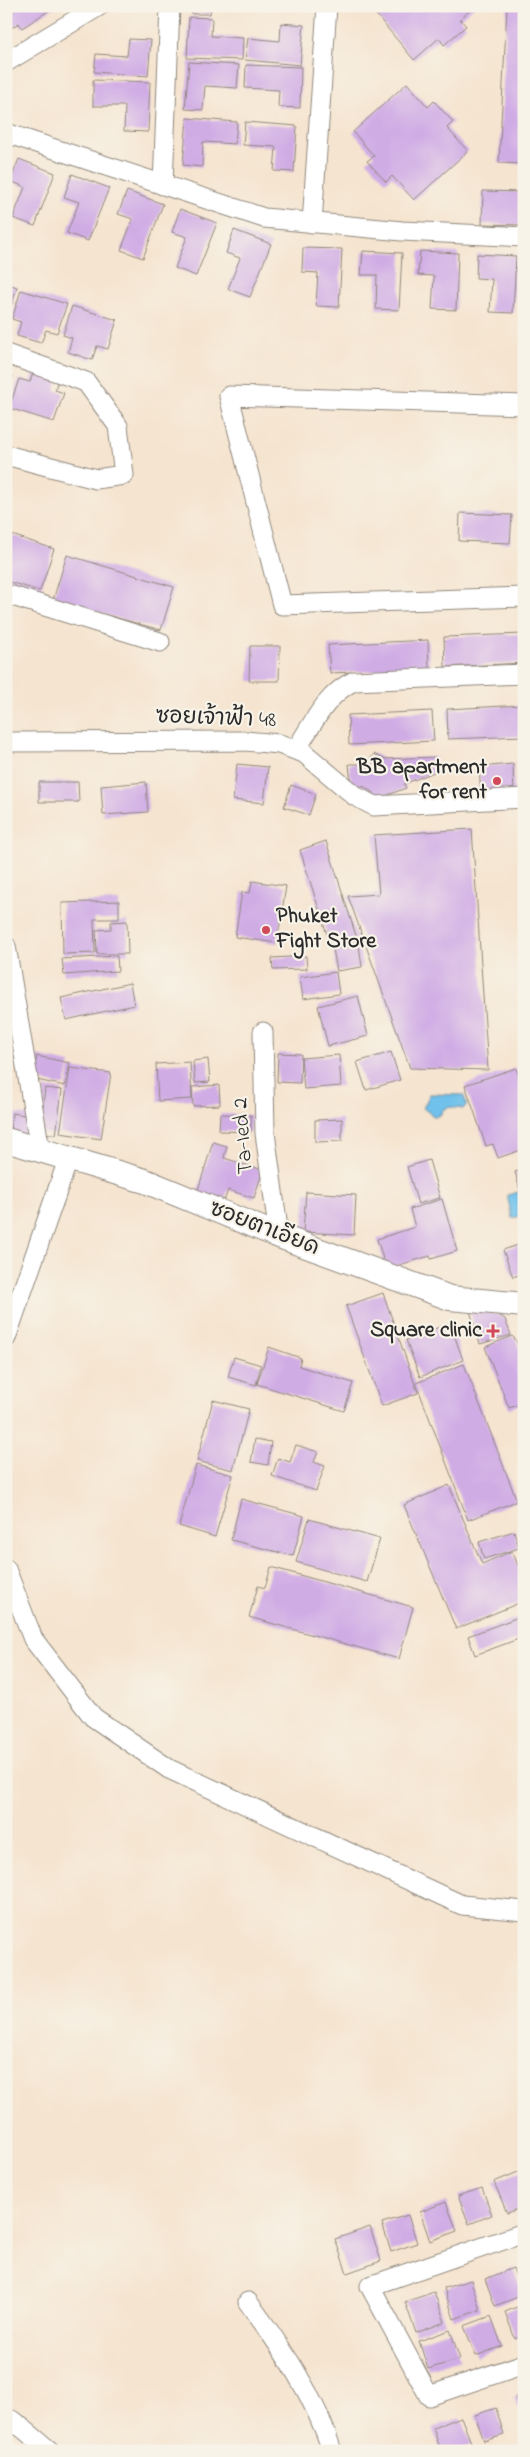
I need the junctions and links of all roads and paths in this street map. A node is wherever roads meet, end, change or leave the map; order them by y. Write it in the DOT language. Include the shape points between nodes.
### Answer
graph roads {
  1 [pos="99,6"];
  2 [pos="170,6"];
  3 [pos="327,6"];
  4 [pos="6,62"];
  5 [pos="6,133"];
  6 [pos="163,185"];
  7 [pos="312,223"];
  8 [pos="524,237"];
  9 [pos="6,354"];
  10 [pos="524,405"];
  11 [pos="6,455"];
  12 [pos="6,594"];
  13 [pos="524,596"];
  14 [pos="160,642"];
  15 [pos="524,674"];
  16 [pos="6,742"];
  17 [pos="296,750"];
  18 [pos="524,798"];
  19 [pos="6,946"];
  20 [pos="264,1032"];
  21 [pos="6,1140"];
  22 [pos="40,1150"];
  23 [pos="68,1158"];
  24 [pos="279,1236"];
  25 [pos="524,1305"];
  26 [pos="6,1338"];
  27 [pos="6,1569"];
  28 [pos="524,1911"];
  29 [pos="524,2233"];
  30 [pos="248,2302"];
  31 [pos="524,2364"];
  32 [pos="6,2418"];
  33 [pos="50,2451"];
  34 [pos="332,2451"];
  1 -- 4 [label="street"];
  2 -- 6 [label="street"];
  3 -- 7 [label="street"];
  5 -- 6 [label="street"];
  6 -- 7 [label="street" via="264,218"];
  7 -- 8 [label="street"];
  9 -- 11 [label="street" via="86,382 118,426 124,475 96,479"];
  10 -- 13 [label="street" via="229,396 282,605"];
  12 -- 14 [label="street"];
  15 -- 17 [label="street" via="354,681 332,697"];
  16 -- 17 [label="street, ซอยเจ้าฟ้า 48" via="245,741 279,744"];
  17 -- 18 [label="street, ซอยเจ้าฟ้า 48" via="304,753 355,796 374,806"];
  19 -- 22 [label="street"];
  20 -- 24 [label="street, Ta-Ied 2" via="265,1133"];
  21 -- 22 [label="street, ซอยตาเอียด"];
  22 -- 23 [label="street, ซอยตาเอียด"];
  23 -- 24 [label="street, ซอยตาเอียด" via="145,1181"];
  23 -- 26 [label="street"];
  24 -- 25 [label="street, ซอยตาเอียด" via="450,1298"];
  27 -- 28 [label="street" via="33,1639 93,1718 169,1769 462,1905"];
  29 -- 31 [label="street" via="370,2286 429,2396"];
  30 -- 34 [label="street" via="281,2347 307,2393"];
  32 -- 33 [label="street"];
}
